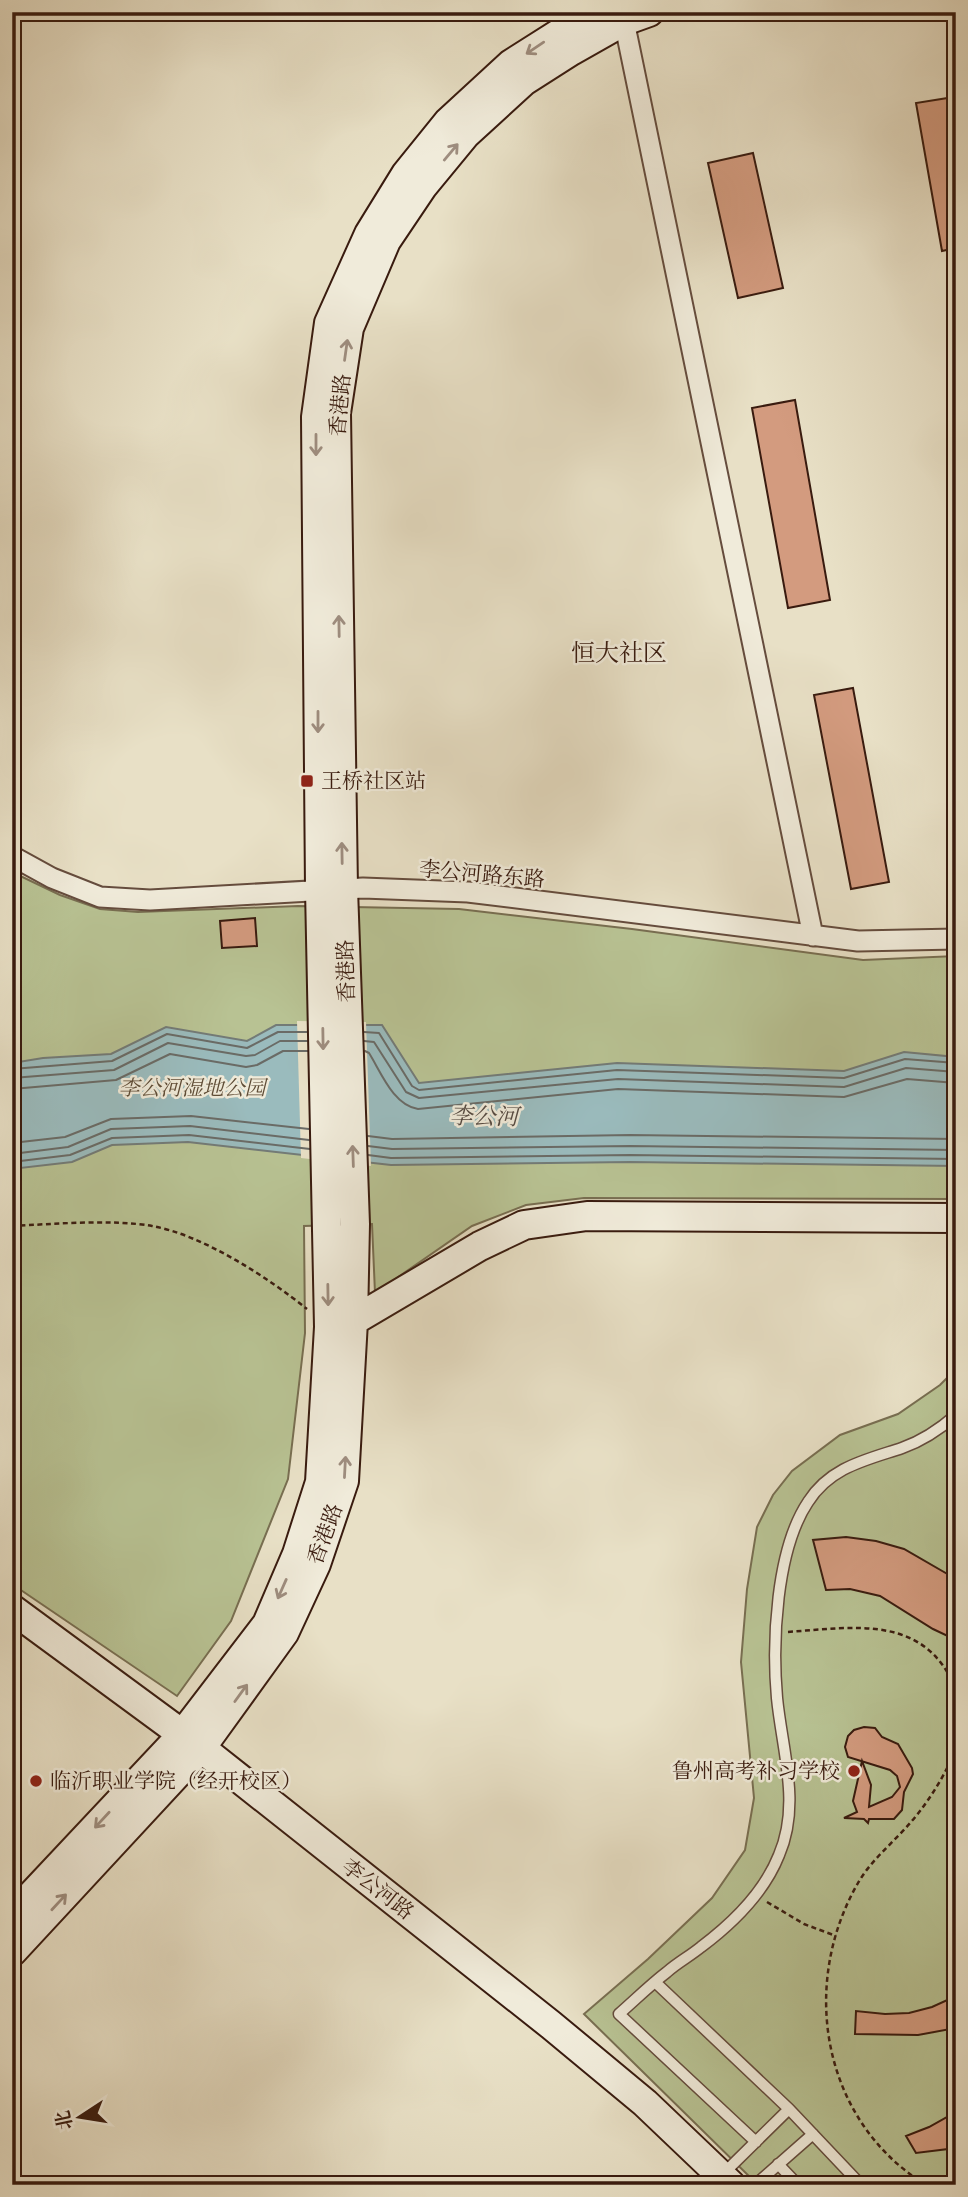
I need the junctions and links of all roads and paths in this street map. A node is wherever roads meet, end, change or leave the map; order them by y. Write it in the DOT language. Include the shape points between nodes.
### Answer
graph roads {
  1 [pos="593,12"];
  2 [pos="636,17"];
  3 [pos="12,856"];
  4 [pos="331,889"];
  5 [pos="813,936"];
  6 [pos="956,939"];
  7 [pos="334,971"];
  8 [pos="956,1218"];
  9 [pos="12,1226"];
  10 [pos="341,1324"];
  11 [pos="956,1415"];
  12 [pos="12,1609"];
  13 [pos="776,1633"];
  14 [pos="956,1690"];
  15 [pos="192,1742"];
  16 [pos="956,1750"];
  17 [pos="755,1894"];
  18 [pos="12,1916"];
  19 [pos="837,1936"];
  20 [pos="12,1952"];
  21 [pos="655,1982"];
  22 [pos="789,2109"];
  23 [pos="813,2134"];
  24 [pos="756,2142"];
  25 [pos="778,2164"];
  26 [pos="727,2180"];
  27 [pos="755,2185"];
  28 [pos="797,2185"];
  29 [pos="861,2185"];
  30 [pos="926,2185"];
  1 -- 4 [label="main road, 香港路, one-way" via="511,64 448,122 406,174 369,234 329,323 316,417"];
  4 -- 2 [label="main road, 香港路, one-way" via="337,413 349,328 386,241 465,135 524,81"];
  2 -- 5 [label="street"];
  3 -- 4 [label="street, 李公河路东路" via="100,897 150,900"];
  4 -- 5 [label="street, 李公河路东路" via="468,892"];
  4 -- 7 [label="main road, 香港路"];
  5 -- 6 [label="street, 李公河路东路" via="858,941"];
  7 -- 10 [label="main road, 香港路, one-way" via="327,1227"];
  10 -- 7 [label="main road, 香港路, one-way" via="355,1224"];
  8 -- 10 [label="main road" via="587,1216 524,1225"];
  9 -- 10 [label="path" via="152,1226 195,1240 246,1265"];
  10 -- 15 [label="main road, 香港路" via="320,1482 297,1554 267,1624"];
  11 -- 13 [label="lane" via="917,1442 843,1468 808,1501 787,1551"];
  12 -- 15 [label="main road, 李公河路"];
  13 -- 14 [label="path" via="870,1627 896,1632 938,1657"];
  13 -- 17 [label="lane" via="777,1699 790,1790 780,1855"];
  15 -- 18 [label="main road, 香港路, one-way"];
  20 -- 15 [label="main road, 香港路, one-way"];
  15 -- 26 [label="main road, 李公河路" via="561,2034 645,2103"];
  16 -- 19 [label="path" via="913,1821 860,1879"];
  17 -- 19 [label="path" via="804,1924"];
  17 -- 21 [label="lane" via="726,1927"];
  19 -- 30 [label="path" via="825,1985 837,2073 846,2097 876,2139 895,2162"];
  21 -- 22 [label="lane"];
  21 -- 24 [label="lane" via="619,2014"];
  22 -- 23 [label="lane"];
  22 -- 24 [label="lane"];
  23 -- 25 [label="lane"];
  23 -- 29 [label="lane"];
  24 -- 26 [label="lane"];
  25 -- 27 [label="lane"];
  25 -- 28 [label="lane"];
}
